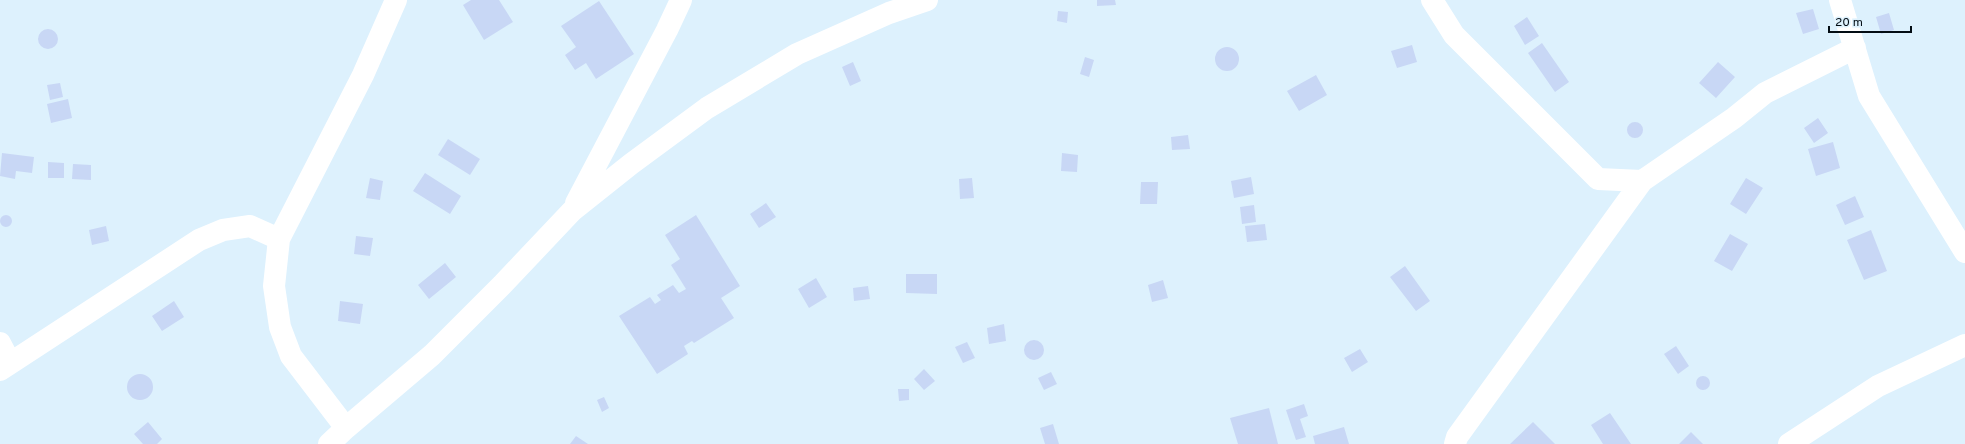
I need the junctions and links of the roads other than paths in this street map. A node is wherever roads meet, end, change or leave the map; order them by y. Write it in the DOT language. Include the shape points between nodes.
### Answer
graph roads {
  1 [pos="396,0"];
  2 [pos="681,0"];
  3 [pos="927,0"];
  4 [pos="1432,0"];
  5 [pos="1840,0"];
  6 [pos="1855,48"];
  7 [pos="1642,181"];
  8 [pos="572,211"];
  9 [pos="279,239"];
  10 [pos="1965,252"];
  11 [pos="0,343"];
  12 [pos="1965,345"];
  13 [pos="5,366"];
  14 [pos="346,428"];
  15 [pos="329,444"];
  16 [pos="1455,444"];
  17 [pos="1789,444"];
  1 -- 9 [label="street" via="363,75"];
  2 -- 8 [label="street"];
  3 -- 8 [label="street" via="889,13 797,54 707,108"];
  4 -- 7 [label="street" via="1454,35 1598,179"];
  5 -- 6 [label="street"];
  6 -- 7 [label="street" via="1765,93 1734,118"];
  6 -- 10 [label="street" via="1869,96"];
  7 -- 16 [label="street" via="1457,437"];
  8 -- 14 [label="street" via="502,286 432,355"];
  9 -- 13 [label="street" via="250,226 223,230 200,240"];
  9 -- 14 [label="street" via="274,286 280,327 291,356"];
  11 -- 13 [label="street"];
  12 -- 17 [label="street" via="1878,386"];
  14 -- 15 [label="street"];
}
